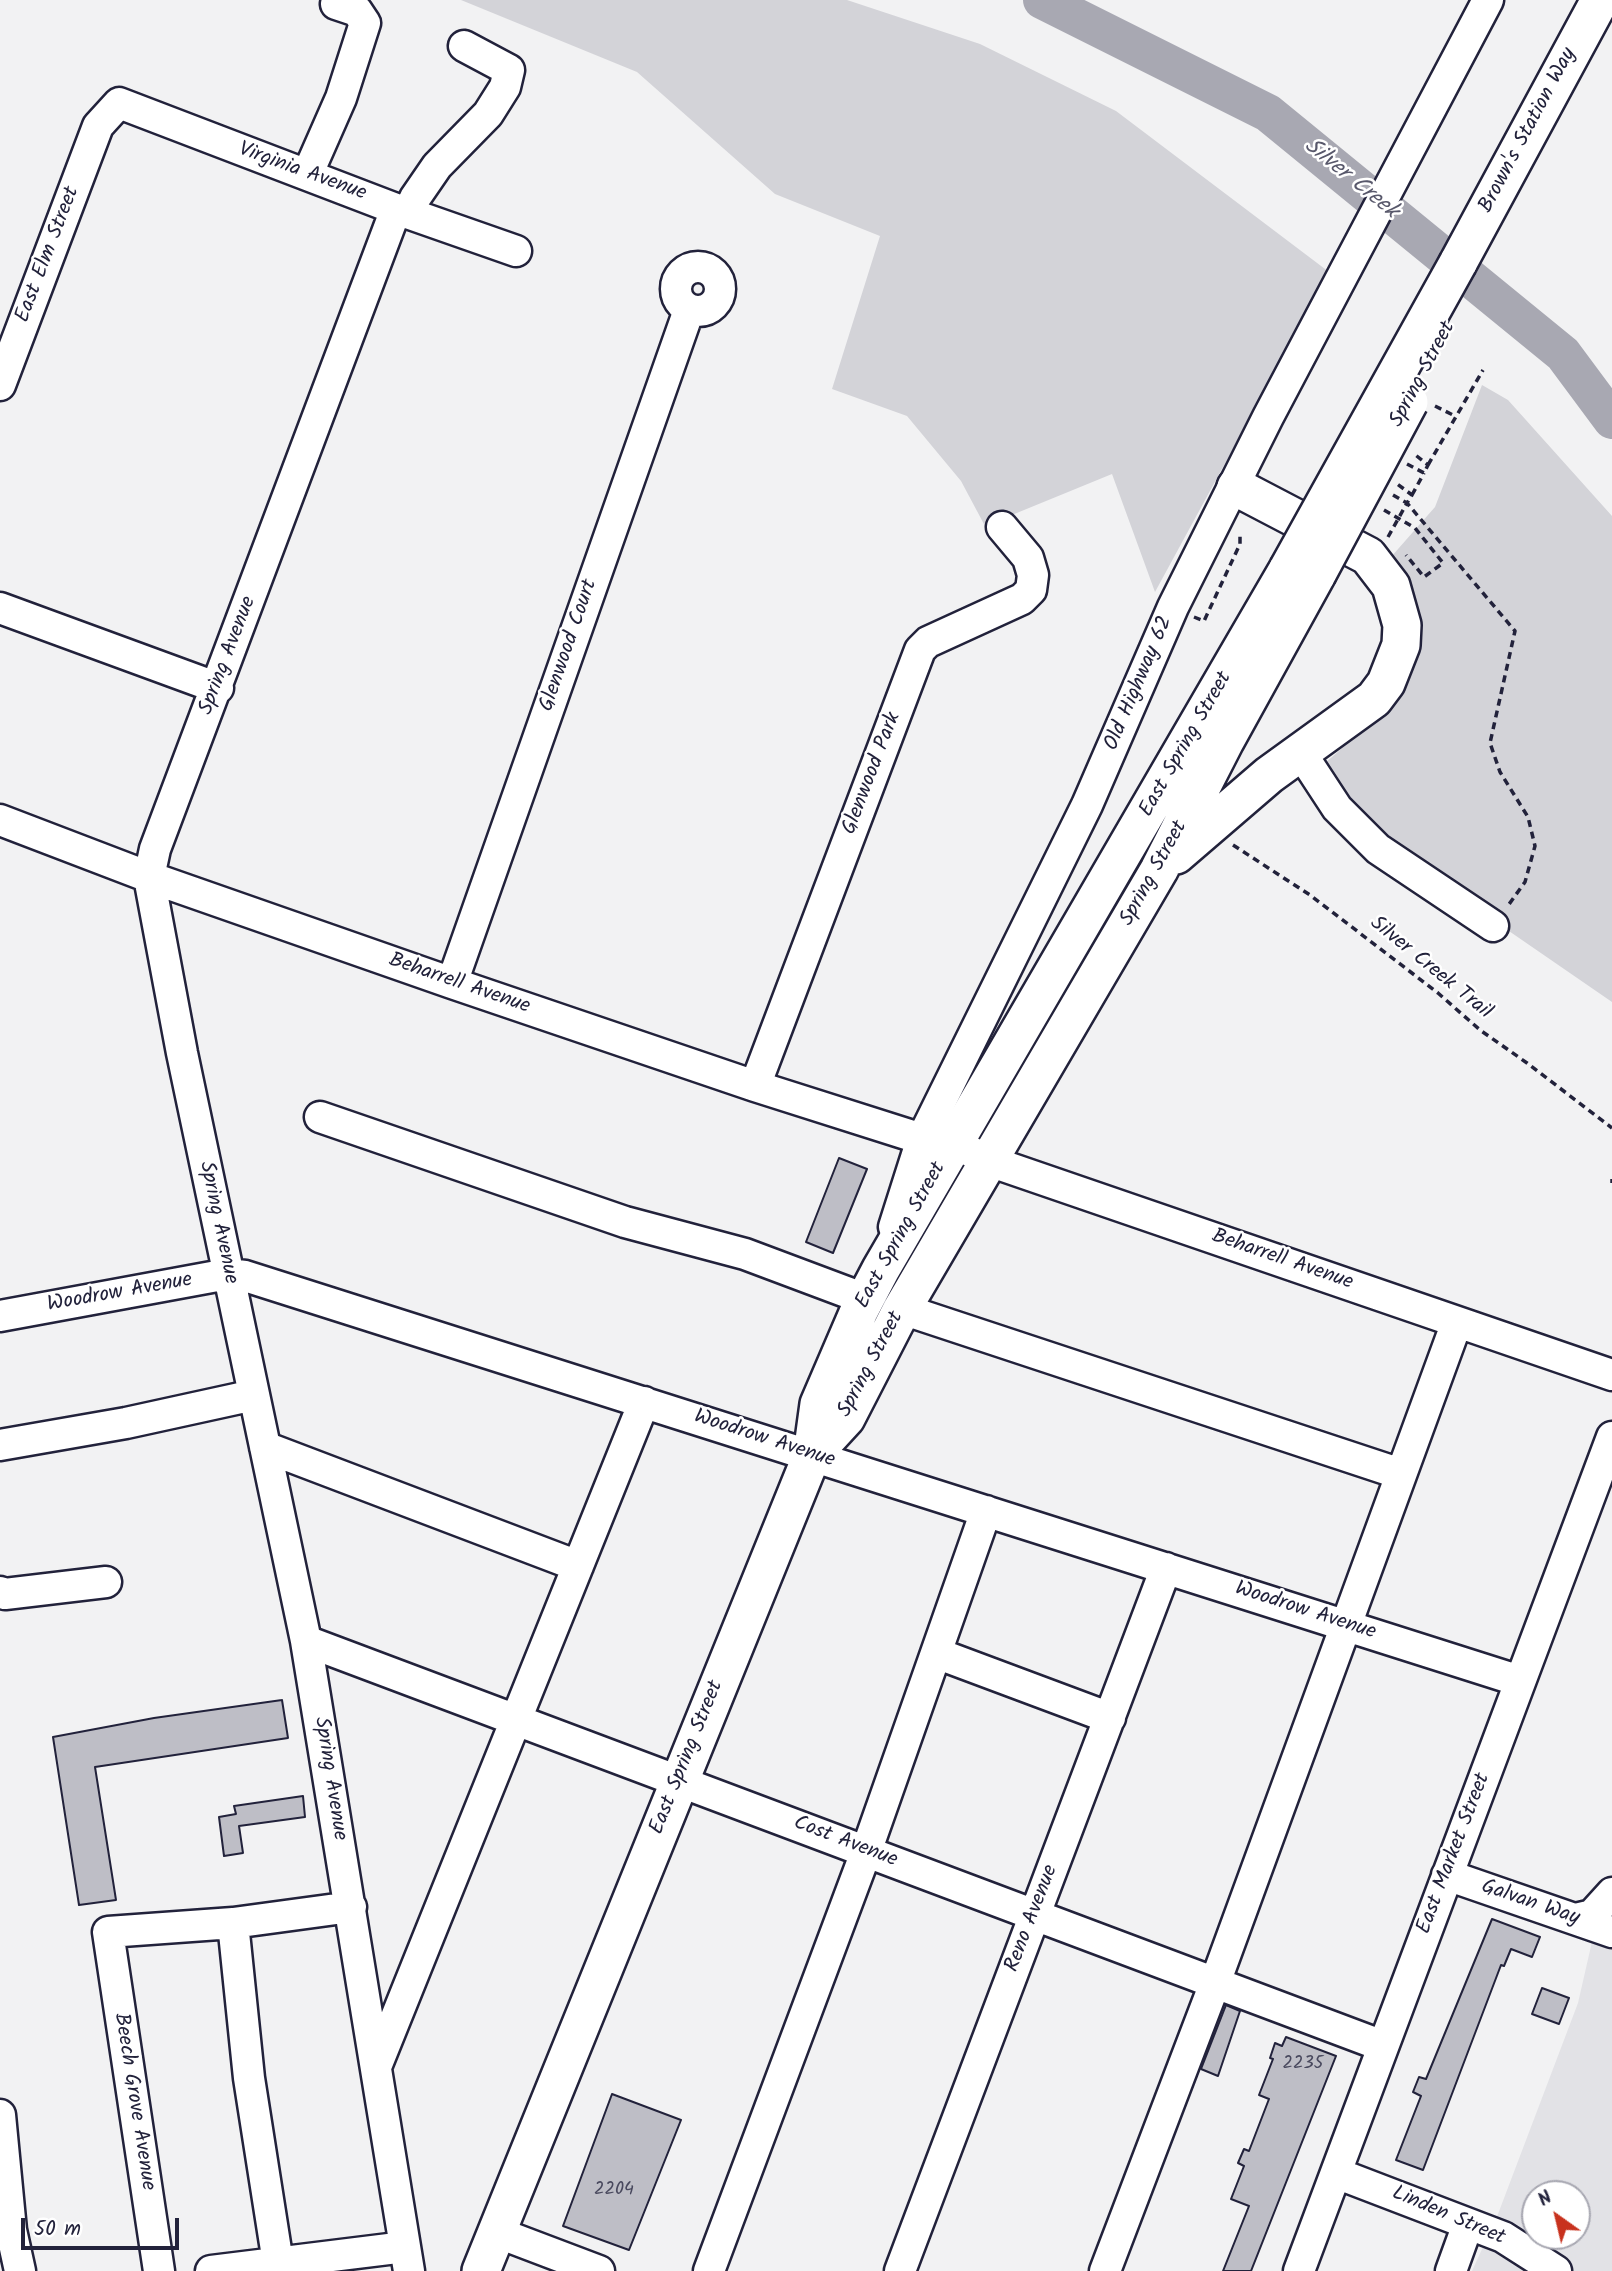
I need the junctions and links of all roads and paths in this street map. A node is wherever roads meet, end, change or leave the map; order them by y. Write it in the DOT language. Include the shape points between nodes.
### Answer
graph roads {
  1 [pos="1488,0"];
  2 [pos="1600,0"];
  3 [pos="336,4"];
  4 [pos="1612,25"];
  5 [pos="464,46"];
  6 [pos="1571,78"];
  7 [pos="98,126"];
  8 [pos="308,173"];
  9 [pos="402,211"];
  10 [pos="516,251"];
  11 [pos="1467,271"];
  12 [pos="689,310"];
  13 [pos="1483,370"];
  14 [pos="0,385"];
  15 [pos="1429,465"];
  16 [pos="1423,473"];
  17 [pos="1236,486"];
  18 [pos="1412,495"];
  19 [pos="1246,521"];
  20 [pos="1002,527"];
  21 [pos="1385,541"];
  22 [pos="1303,571"];
  23 [pos="1173,607"];
  24 [pos="0,608"];
  25 [pos="218,688"];
  26 [pos="1301,753"];
  27 [pos="0,820"];
  28 [pos="1226,839"];
  29 [pos="1160,870"];
  30 [pos="149,877"];
  31 [pos="1493,926"];
  32 [pos="452,982"];
  33 [pos="755,1086"];
  34 [pos="320,1117"];
  35 [pos="1612,1128"];
  36 [pos="938,1141"];
  37 [pos="989,1161"];
  38 [pos="228,1274"];
  39 [pos="873,1284"];
  40 [pos="902,1308"];
  41 [pos="0,1316"];
  42 [pos="1457,1322"];
  43 [pos="1612,1375"];
  44 [pos="254,1395"];
  45 [pos="644,1402"];
  46 [pos="1612,1437"];
  47 [pos="0,1445"];
  48 [pos="265,1447"];
  49 [pos="812,1455"];
  50 [pos="1401,1474"];
  51 [pos="986,1511"];
  52 [pos="578,1566"];
  53 [pos="1166,1568"];
  54 [pos="106,1582"];
  55 [pos="0,1592"];
  56 [pos="1347,1625"];
  57 [pos="306,1641"];
  58 [pos="936,1653"];
  59 [pos="1521,1681"];
  60 [pos="1110,1718"];
  61 [pos="516,1720"];
  62 [pos="678,1781"];
  63 [pos="866,1852"];
  64 [pos="1447,1875"];
  65 [pos="1612,1894"];
  66 [pos="351,1907"];
  67 [pos="1034,1915"];
  68 [pos="1575,1919"];
  69 [pos="233,1923"];
  70 [pos="1612,1932"];
  71 [pos="1215,1983"];
  72 [pos="1383,2046"];
  73 [pos="376,2067"];
  74 [pos="0,2115"];
  75 [pos="1336,2173"];
  76 [pos="1468,2224"];
  77 [pos="496,2232"];
  78 [pos="407,2259"];
  79 [pos="278,2263"];
  80 [pos="20,2271"];
  81 [pos="159,2271"];
  82 [pos="211,2271"];
  83 [pos="481,2271"];
  84 [pos="599,2271"];
  85 [pos="709,2271"];
  86 [pos="900,2271"];
  87 [pos="1105,2271"];
  88 [pos="1299,2271"];
  89 [pos="1451,2271"];
  90 [pos="1556,2271"];
  1 -- 17 [label="street, Old Highway 62"];
  2 -- 6 [label="main road, Brown's Station Way"];
  3 -- 8 [label="street" via="357,11 365,23 341,98"];
  4 -- 6 [label="main road, Brown's Station Way"];
  5 -- 9 [label="street, Spring Avenue" via="509,70 505,87 488,114"];
  6 -- 11 [label="main road, Brown's Station Way"];
  7 -- 8 [label="street, Virginia Avenue" via="119,103"];
  7 -- 14 [label="street, East Elm Street"];
  8 -- 9 [label="street, Virginia Avenue"];
  9 -- 10 [label="street, Virginia Avenue"];
  9 -- 25 [label="street, Spring Avenue"];
  11 -- 22 [label="main road, Spring Street, bridge"];
  12 -- 32 [label="street, Glenwood Court"];
  13 -- 15 [label="path"];
  16 -- 18 [label="path"];
  17 -- 23 [label="street, Old Highway 62"];
  17 -- 26 [label="main road" via="1368,556 1391,586 1399,607 1401,645 1386,683 1359,711"];
  19 -- 23 [label="path" via="1236,555 1205,621"];
  20 -- 33 [label="street, Glenwood Park" via="1028,558 1031,590 1023,599 928,642 920,650"];
  21 -- 31 [label="path" via="1407,503 1515,631 1489,743 1500,772 1528,817 1535,846 1525,882"];
  22 -- 29 [label="main road, Spring Street"];
  22 -- 36 [label="main road, East Spring Street"];
  23 -- 36 [label="street, Old Highway 62"];
  24 -- 25 [label="street"];
  25 -- 30 [label="street, Spring Avenue" via="155,849"];
  26 -- 29 [label="main road" via="1221,814"];
  26 -- 31 [label="street" via="1337,808 1378,849"];
  27 -- 30 [label="street, Beharrell Avenue"];
  28 -- 35 [label="path, Silver Creek Trail" via="1310,894"];
  29 -- 37 [label="main road, Spring Street"];
  30 -- 32 [label="street, Beharrell Avenue"];
  30 -- 38 [label="street, Spring Avenue"];
  32 -- 33 [label="street, Beharrell Avenue"];
  33 -- 36 [label="street, Beharrell Avenue"];
  34 -- 39 [label="street" via="625,1222"];
  36 -- 37 [label="street, Beharrell Avenue"];
  36 -- 39 [label="main road, East Spring Street"];
  37 -- 40 [label="main road, Spring Street"];
  37 -- 42 [label="street, Beharrell Avenue"];
  38 -- 41 [label="street, Woodrow Avenue"];
  38 -- 44 [label="street, Spring Avenue"];
  38 -- 45 [label="street, Woodrow Avenue"];
  39 -- 49 [label="main road, East Spring Street" via="819,1404"];
  40 -- 49 [label="main road, Spring Street" via="846,1418"];
  40 -- 50 [label="street"];
  42 -- 43 [label="street, Beharrell Avenue"];
  42 -- 50 [label="street"];
  44 -- 47 [label="street"];
  44 -- 48 [label="street, Spring Avenue"];
  45 -- 49 [label="street, Woodrow Avenue"];
  45 -- 52 [label="street"];
  46 -- 59 [label="street, East Market Street"];
  48 -- 52 [label="street"];
  48 -- 57 [label="street, Spring Avenue"];
  49 -- 51 [label="street, Woodrow Avenue"];
  49 -- 62 [label="main road, East Spring Street"];
  50 -- 56 [label="street"];
  51 -- 53 [label="street, Woodrow Avenue"];
  51 -- 58 [label="street"];
  52 -- 61 [label="street"];
  53 -- 56 [label="street, Woodrow Avenue"];
  53 -- 60 [label="street, Reno Avenue"];
  54 -- 55 [label="street"];
  56 -- 59 [label="street, Woodrow Avenue"];
  56 -- 71 [label="street"];
  57 -- 61 [label="street, Cost Avenue"];
  57 -- 66 [label="street, Spring Avenue"];
  58 -- 60 [label="street"];
  58 -- 63 [label="street"];
  59 -- 64 [label="street, East Market Street"];
  60 -- 67 [label="street, Reno Avenue"];
  61 -- 62 [label="street, Cost Avenue"];
  61 -- 73 [label="street"];
  62 -- 63 [label="street, Cost Avenue"];
  62 -- 77 [label="main road, East Spring Street"];
  63 -- 67 [label="street, Cost Avenue"];
  63 -- 85 [label="street"];
  64 -- 68 [label="street, Galvan Way"];
  64 -- 72 [label="street, East Market Street"];
  65 -- 68 [label="street" via="1592,1915"];
  66 -- 69 [label="street"];
  66 -- 73 [label="street, Spring Avenue"];
  67 -- 71 [label="street, Cost Avenue"];
  67 -- 86 [label="street, Reno Avenue"];
  68 -- 70 [label="street, Galvan Way"];
  69 -- 79 [label="street" via="249,2078"];
  69 -- 81 [label="street, Beech Grove Avenue" via="108,1932"];
  71 -- 72 [label="street, Cost Avenue"];
  71 -- 87 [label="street"];
  72 -- 75 [label="street, East Market Street"];
  73 -- 78 [label="street, Spring Avenue"];
  74 -- 80 [label="street" via="11,2230"];
  75 -- 76 [label="street, Linden Street"];
  75 -- 88 [label="street, East Market Street"];
  76 -- 89 [label="street"];
  76 -- 90 [label="street, Linden Street" via="1503,2237"];
  77 -- 83 [label="main road, East Spring Street"];
  77 -- 84 [label="street"];
  78 -- 79 [label="street"];
  79 -- 82 [label="street"];
}
